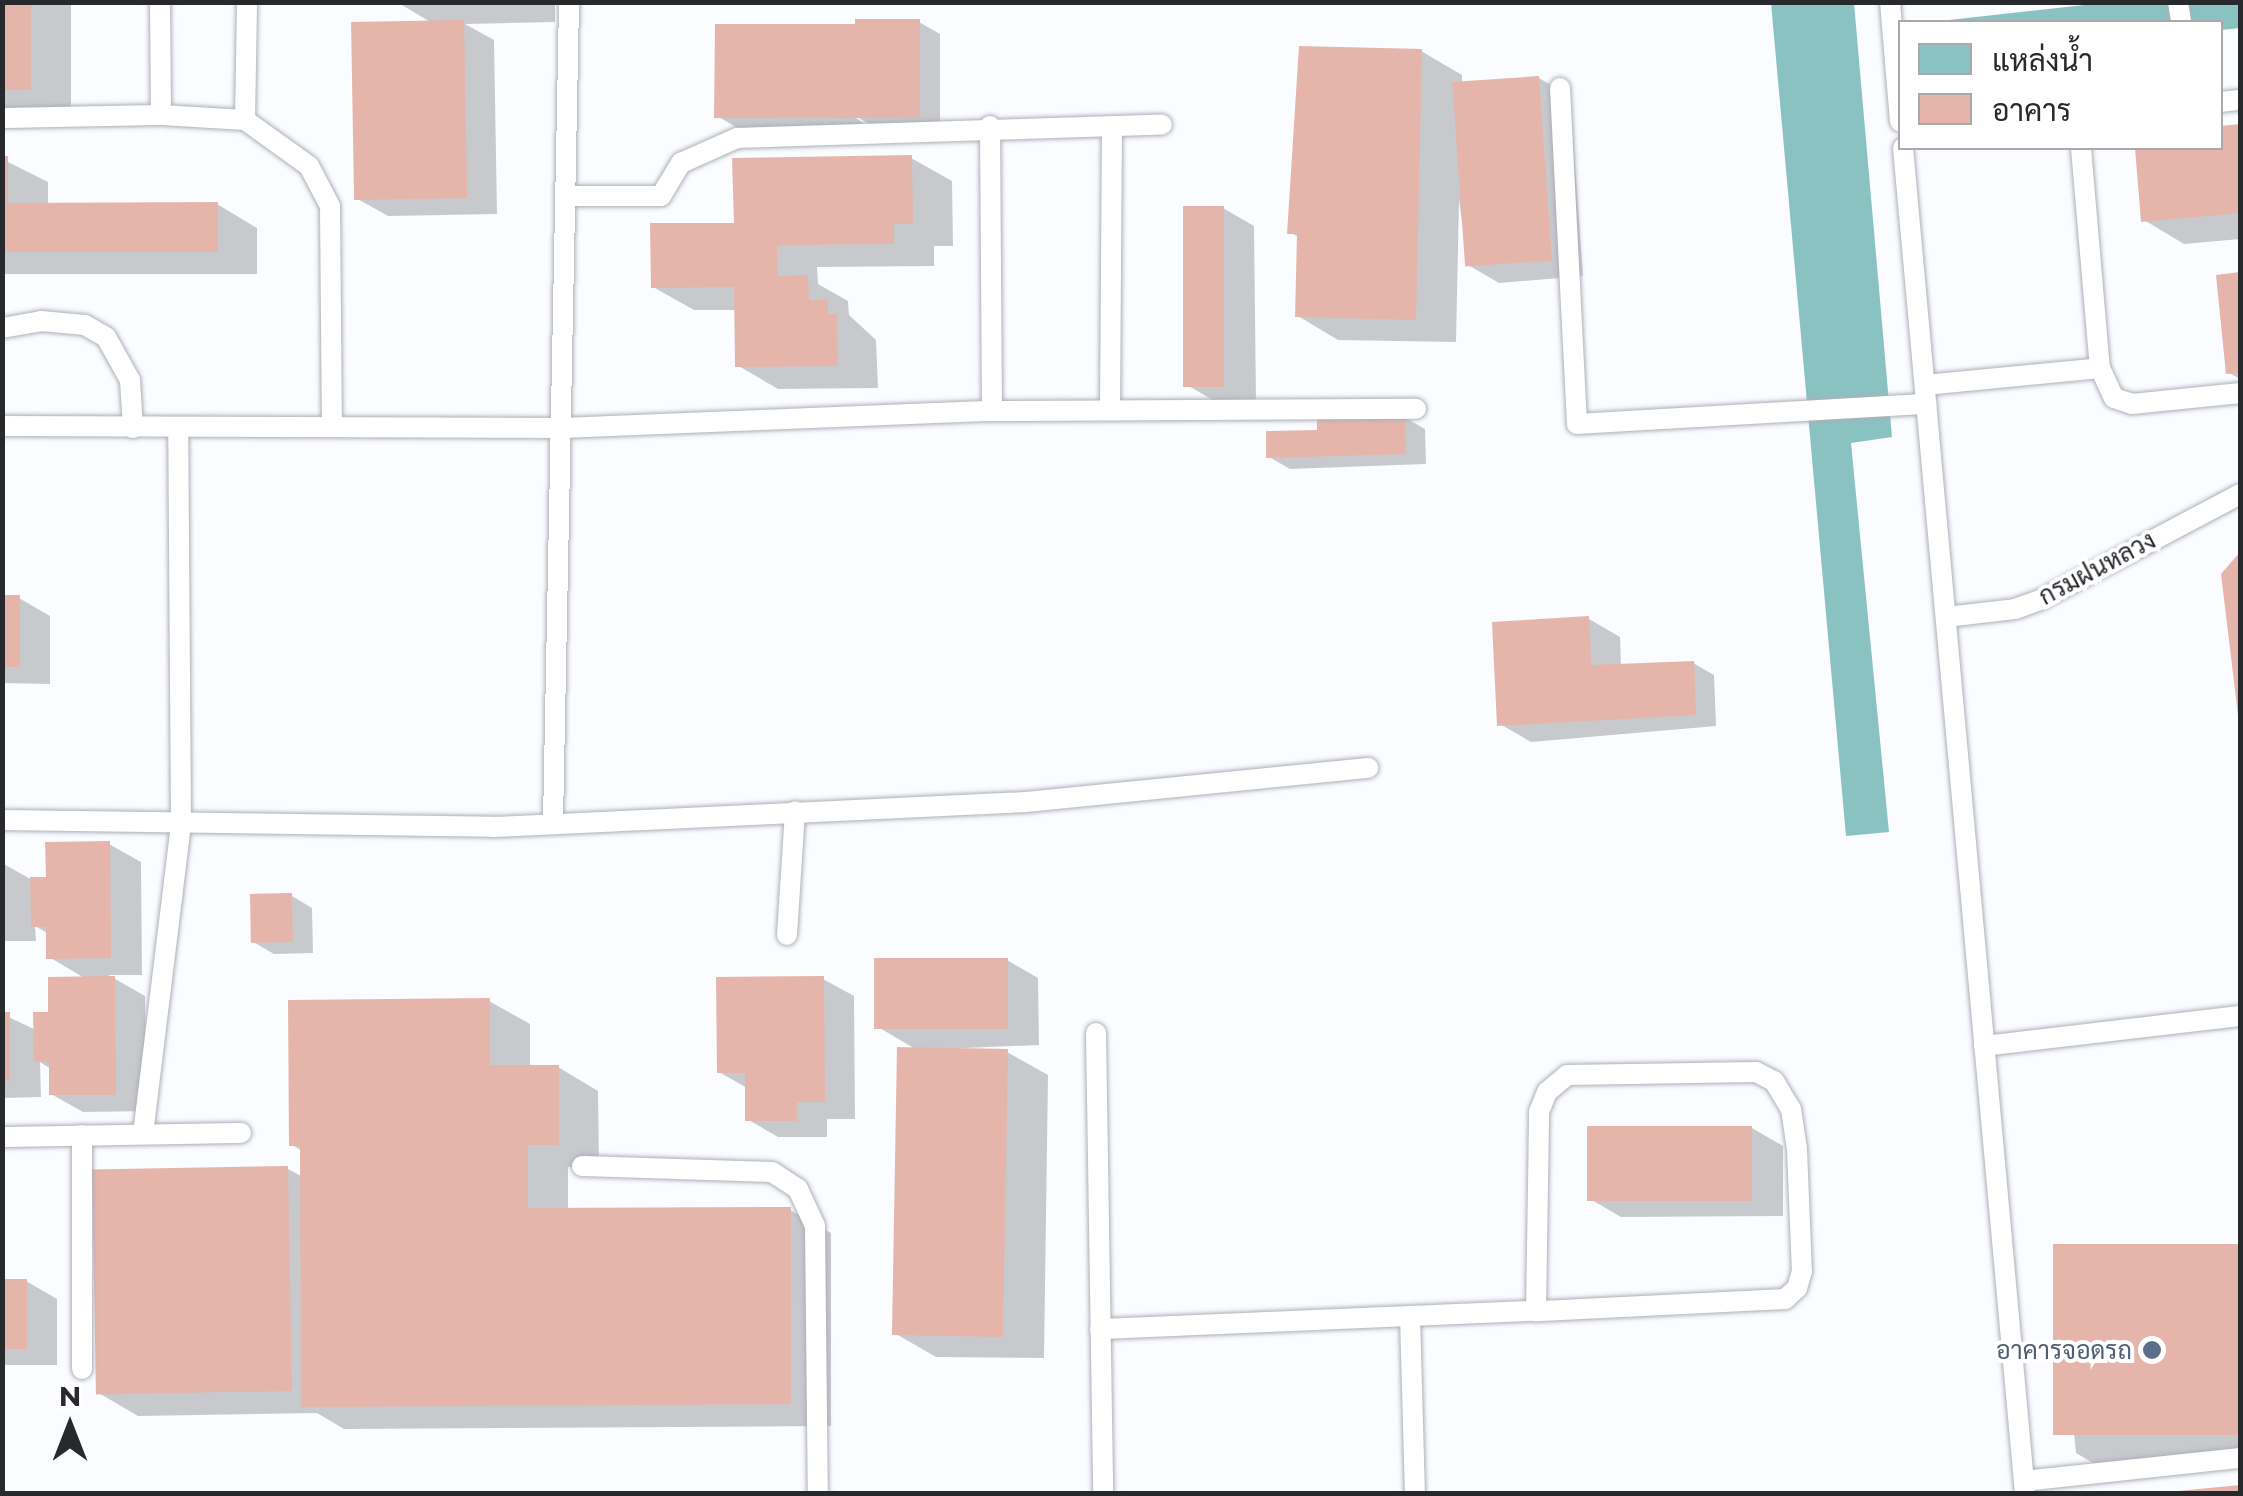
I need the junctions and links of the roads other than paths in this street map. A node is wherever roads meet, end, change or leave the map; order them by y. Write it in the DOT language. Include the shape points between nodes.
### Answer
graph roads {
  1 [pos="160,2"];
  2 [pos="247,2"];
  3 [pos="569,2"];
  4 [pos="1890,2"];
  5 [pos="1560,88"];
  6 [pos="1898,98"];
  7 [pos="161,115"];
  8 [pos="2,118"];
  9 [pos="245,120"];
  10 [pos="1162,124"];
  11 [pos="990,126"];
  12 [pos="1112,128"];
  13 [pos="1903,150"];
  14 [pos="2081,150"];
  15 [pos="568,196"];
  16 [pos="2,328"];
  17 [pos="2100,368"];
  18 [pos="2240,393"];
  19 [pos="1925,394"];
  20 [pos="1416,409"];
  21 [pos="1110,410"];
  22 [pos="992,411"];
  23 [pos="2,426"];
  24 [pos="332,426"];
  25 [pos="132,428"];
  26 [pos="178,428"];
  27 [pos="561,428"];
  28 [pos="2240,494"];
  29 [pos="1946,617"];
  30 [pos="1368,768"];
  31 [pos="795,812"];
  32 [pos="2,820"];
  33 [pos="553,822"];
  34 [pos="182,824"];
  35 [pos="787,935"];
  36 [pos="2240,1016"];
  37 [pos="1096,1033"];
  38 [pos="1984,1046"];
  39 [pos="241,1133"];
  40 [pos="143,1134"];
  41 [pos="82,1136"];
  42 [pos="2,1137"];
  43 [pos="582,1166"];
  44 [pos="1536,1310"];
  45 [pos="1410,1316"];
  46 [pos="1100,1329"];
  47 [pos="82,1369"];
  48 [pos="2240,1458"];
  49 [pos="2024,1487"];
  50 [pos="818,1494"];
  51 [pos="1103,1494"];
  52 [pos="1415,1494"];
  1 -- 7 [label="lane"];
  2 -- 9 [label="lane"];
  3 -- 15 [label="lane"];
  4 -- 6 [label="lane"];
  5 -- 19 [label="lane" via="1576,424 1894,405"];
  7 -- 8 [label="lane"];
  7 -- 9 [label="lane"];
  9 -- 24 [label="lane" via="309,166 330,206"];
  10 -- 12 [label="lane"];
  11 -- 12 [label="lane"];
  11 -- 15 [label="lane" via="738,138 681,163 661,196"];
  11 -- 22 [label="lane"];
  12 -- 21 [label="lane"];
  13 -- 19 [label="lane"];
  14 -- 17 [label="lane"];
  15 -- 27 [label="lane"];
  16 -- 25 [label="lane" via="40,321 85,326 106,336 130,380"];
  17 -- 18 [label="lane" via="2114,398 2132,404"];
  17 -- 19 [label="lane"];
  19 -- 29 [label="lane"];
  20 -- 21 [label="lane"];
  21 -- 22 [label="lane"];
  22 -- 27 [label="lane"];
  23 -- 25 [label="lane"];
  24 -- 26 [label="lane"];
  24 -- 27 [label="lane"];
  25 -- 26 [label="lane"];
  26 -- 34 [label="lane"];
  27 -- 33 [label="lane"];
  28 -- 29 [label="lane, กรมฝนหลวง" via="2042,599"];
  29 -- 38 [label="lane"];
  30 -- 31 [label="lane" via="1026,802"];
  31 -- 33 [label="lane"];
  31 -- 35 [label="lane"];
  32 -- 34 [label="lane"];
  33 -- 34 [label="lane"];
  34 -- 40 [label="lane"];
  36 -- 38 [label="lane"];
  37 -- 46 [label="lane"];
  38 -- 49 [label="lane"];
  39 -- 40 [label="lane"];
  40 -- 41 [label="lane"];
  41 -- 42 [label="lane"];
  41 -- 47 [label="lane"];
  43 -- 50 [label="lane" via="772,1172 798,1189 815,1226"];
  44 -- 44 [label="lane" via="1538,1112 1547,1092 1567,1076 1756,1072 1774,1082 1792,1109 1802,1271 1797,1288 1785,1299"];
  44 -- 45 [label="lane"];
  45 -- 46 [label="lane"];
  45 -- 52 [label="lane"];
  46 -- 51 [label="lane"];
  48 -- 49 [label="lane"];
}
